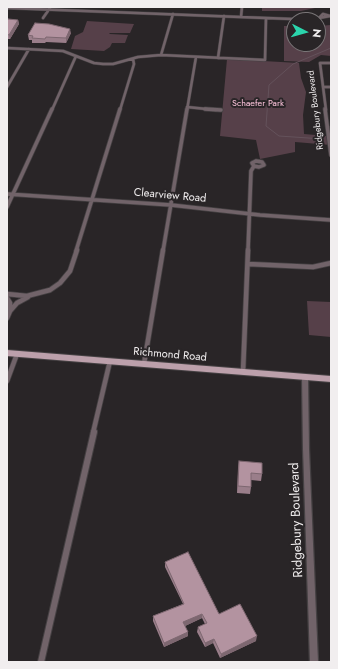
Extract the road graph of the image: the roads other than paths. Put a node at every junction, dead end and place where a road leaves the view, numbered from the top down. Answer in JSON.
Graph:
{"nodes":[{"id":1,"x":242,"y":7,"type":"edge"},
{"id":2,"x":7,"y":8,"type":"edge"},
{"id":3,"x":50,"y":8,"type":"edge"},
{"id":4,"x":173,"y":14,"type":"junction"},
{"id":5,"x":224,"y":16,"type":"junction"},
{"id":6,"x":241,"y":17,"type":"junction"},
{"id":7,"x":43,"y":18,"type":"dead end"},
{"id":8,"x":266,"y":18,"type":"junction"},
{"id":9,"x":286,"y":18,"type":"edge"},
{"id":10,"x":7,"y":48,"type":"edge"},
{"id":11,"x":28,"y":49,"type":"junction"},
{"id":12,"x":161,"y":55,"type":"junction"},
{"id":13,"x":76,"y":56,"type":"junction"},
{"id":14,"x":196,"y":57,"type":"junction"},
{"id":15,"x":218,"y":58,"type":"junction"},
{"id":16,"x":134,"y":59,"type":"junction"},
{"id":17,"x":331,"y":63,"type":"edge"},
{"id":18,"x":7,"y":87,"type":"edge"},
{"id":19,"x":323,"y":87,"type":"junction"},
{"id":20,"x":331,"y":87,"type":"edge"},
{"id":21,"x":187,"y":107,"type":"junction"},
{"id":22,"x":221,"y":110,"type":"dead end"},
{"id":23,"x":325,"y":115,"type":"junction"},
{"id":24,"x":331,"y":116,"type":"edge"},
{"id":25,"x":331,"y":155,"type":"edge"},
{"id":26,"x":254,"y":166,"type":"dead end"},
{"id":27,"x":7,"y":194,"type":"edge"},
{"id":28,"x":12,"y":195,"type":"junction"},
{"id":29,"x":92,"y":200,"type":"junction"},
{"id":30,"x":171,"y":204,"type":"junction"},
{"id":31,"x":7,"y":206,"type":"edge"},
{"id":32,"x":249,"y":214,"type":"junction"},
{"id":33,"x":331,"y":220,"type":"edge"},
{"id":34,"x":331,"y":263,"type":"edge"},
{"id":35,"x":248,"y":264,"type":"junction"},
{"id":36,"x":7,"y":294,"type":"edge"},
{"id":37,"x":33,"y":295,"type":"junction"},
{"id":38,"x":7,"y":298,"type":"edge"},
{"id":39,"x":10,"y":311,"type":"junction"},
{"id":40,"x":7,"y":318,"type":"edge"},
{"id":41,"x":7,"y":353,"type":"edge"},
{"id":42,"x":17,"y":354,"type":"junction"},
{"id":43,"x":110,"y":361,"type":"junction"},
{"id":44,"x":144,"y":364,"type":"junction"},
{"id":45,"x":243,"y":372,"type":"junction"},
{"id":46,"x":305,"y":377,"type":"junction"},
{"id":47,"x":331,"y":379,"type":"edge"},
{"id":48,"x":7,"y":381,"type":"edge"},
{"id":49,"x":41,"y":662,"type":"edge"},
{"id":50,"x":314,"y":662,"type":"edge"}],
"edges":[{"from":1,"to":6,"type":"street"},
{"from":2,"to":3,"type":"street"},
{"from":3,"to":4,"type":"street"},
{"from":3,"to":7,"type":"street"},
{"from":4,"to":5,"type":"street"},
{"from":4,"to":12,"type":"street"},
{"from":5,"to":6,"type":"street"},
{"from":5,"to":15,"type":"street"},
{"from":6,"to":8,"type":"street"},
{"from":8,"to":9,"type":"street"},
{"from":8,"to":15,"type":"street"},
{"from":10,"to":11,"type":"street"},
{"from":11,"to":13,"type":"street"},
{"from":11,"to":18,"type":"street"},
{"from":12,"to":14,"type":"street"},
{"from":12,"to":16,"type":"street"},
{"from":13,"to":16,"type":"street"},
{"from":13,"to":28,"type":"street"},
{"from":14,"to":15,"type":"street"},
{"from":14,"to":21,"type":"street"},
{"from":16,"to":29,"type":"street"},
{"from":17,"to":19,"type":"street","name":"Ridgebury Boulevard"},
{"from":19,"to":20,"type":"street"},
{"from":19,"to":23,"type":"street","name":"Ridgebury Boulevard"},
{"from":21,"to":22,"type":"street"},
{"from":21,"to":30,"type":"street"},
{"from":23,"to":24,"type":"street"},
{"from":23,"to":25,"type":"street","name":"Ridgebury Boulevard"},
{"from":26,"to":32,"type":"street"},
{"from":27,"to":28,"type":"street","name":"Clearview Road"},
{"from":28,"to":29,"type":"street","name":"Clearview Road"},
{"from":28,"to":31,"type":"street"},
{"from":29,"to":30,"type":"street","name":"Clearview Road"},
{"from":29,"to":37,"type":"street"},
{"from":30,"to":32,"type":"street","name":"Clearview Road"},
{"from":30,"to":44,"type":"street"},
{"from":32,"to":33,"type":"street","name":"Clearview Road"},
{"from":32,"to":35,"type":"street"},
{"from":34,"to":35,"type":"street"},
{"from":35,"to":45,"type":"street"},
{"from":36,"to":37,"type":"street"},
{"from":37,"to":39,"type":"street"},
{"from":38,"to":39,"type":"street"},
{"from":39,"to":40,"type":"street"},
{"from":41,"to":42,"type":"main road","name":"Richmond Road"},
{"from":42,"to":43,"type":"main road","name":"Richmond Road"},
{"from":42,"to":48,"type":"street"},
{"from":43,"to":44,"type":"main road","name":"Richmond Road"},
{"from":43,"to":49,"type":"street"},
{"from":44,"to":45,"type":"main road","name":"Richmond Road"},
{"from":45,"to":46,"type":"main road","name":"Richmond Road"},
{"from":46,"to":47,"type":"main road","name":"Richmond Road"},
{"from":46,"to":50,"type":"street","name":"Ridgebury Boulevard"}]}
